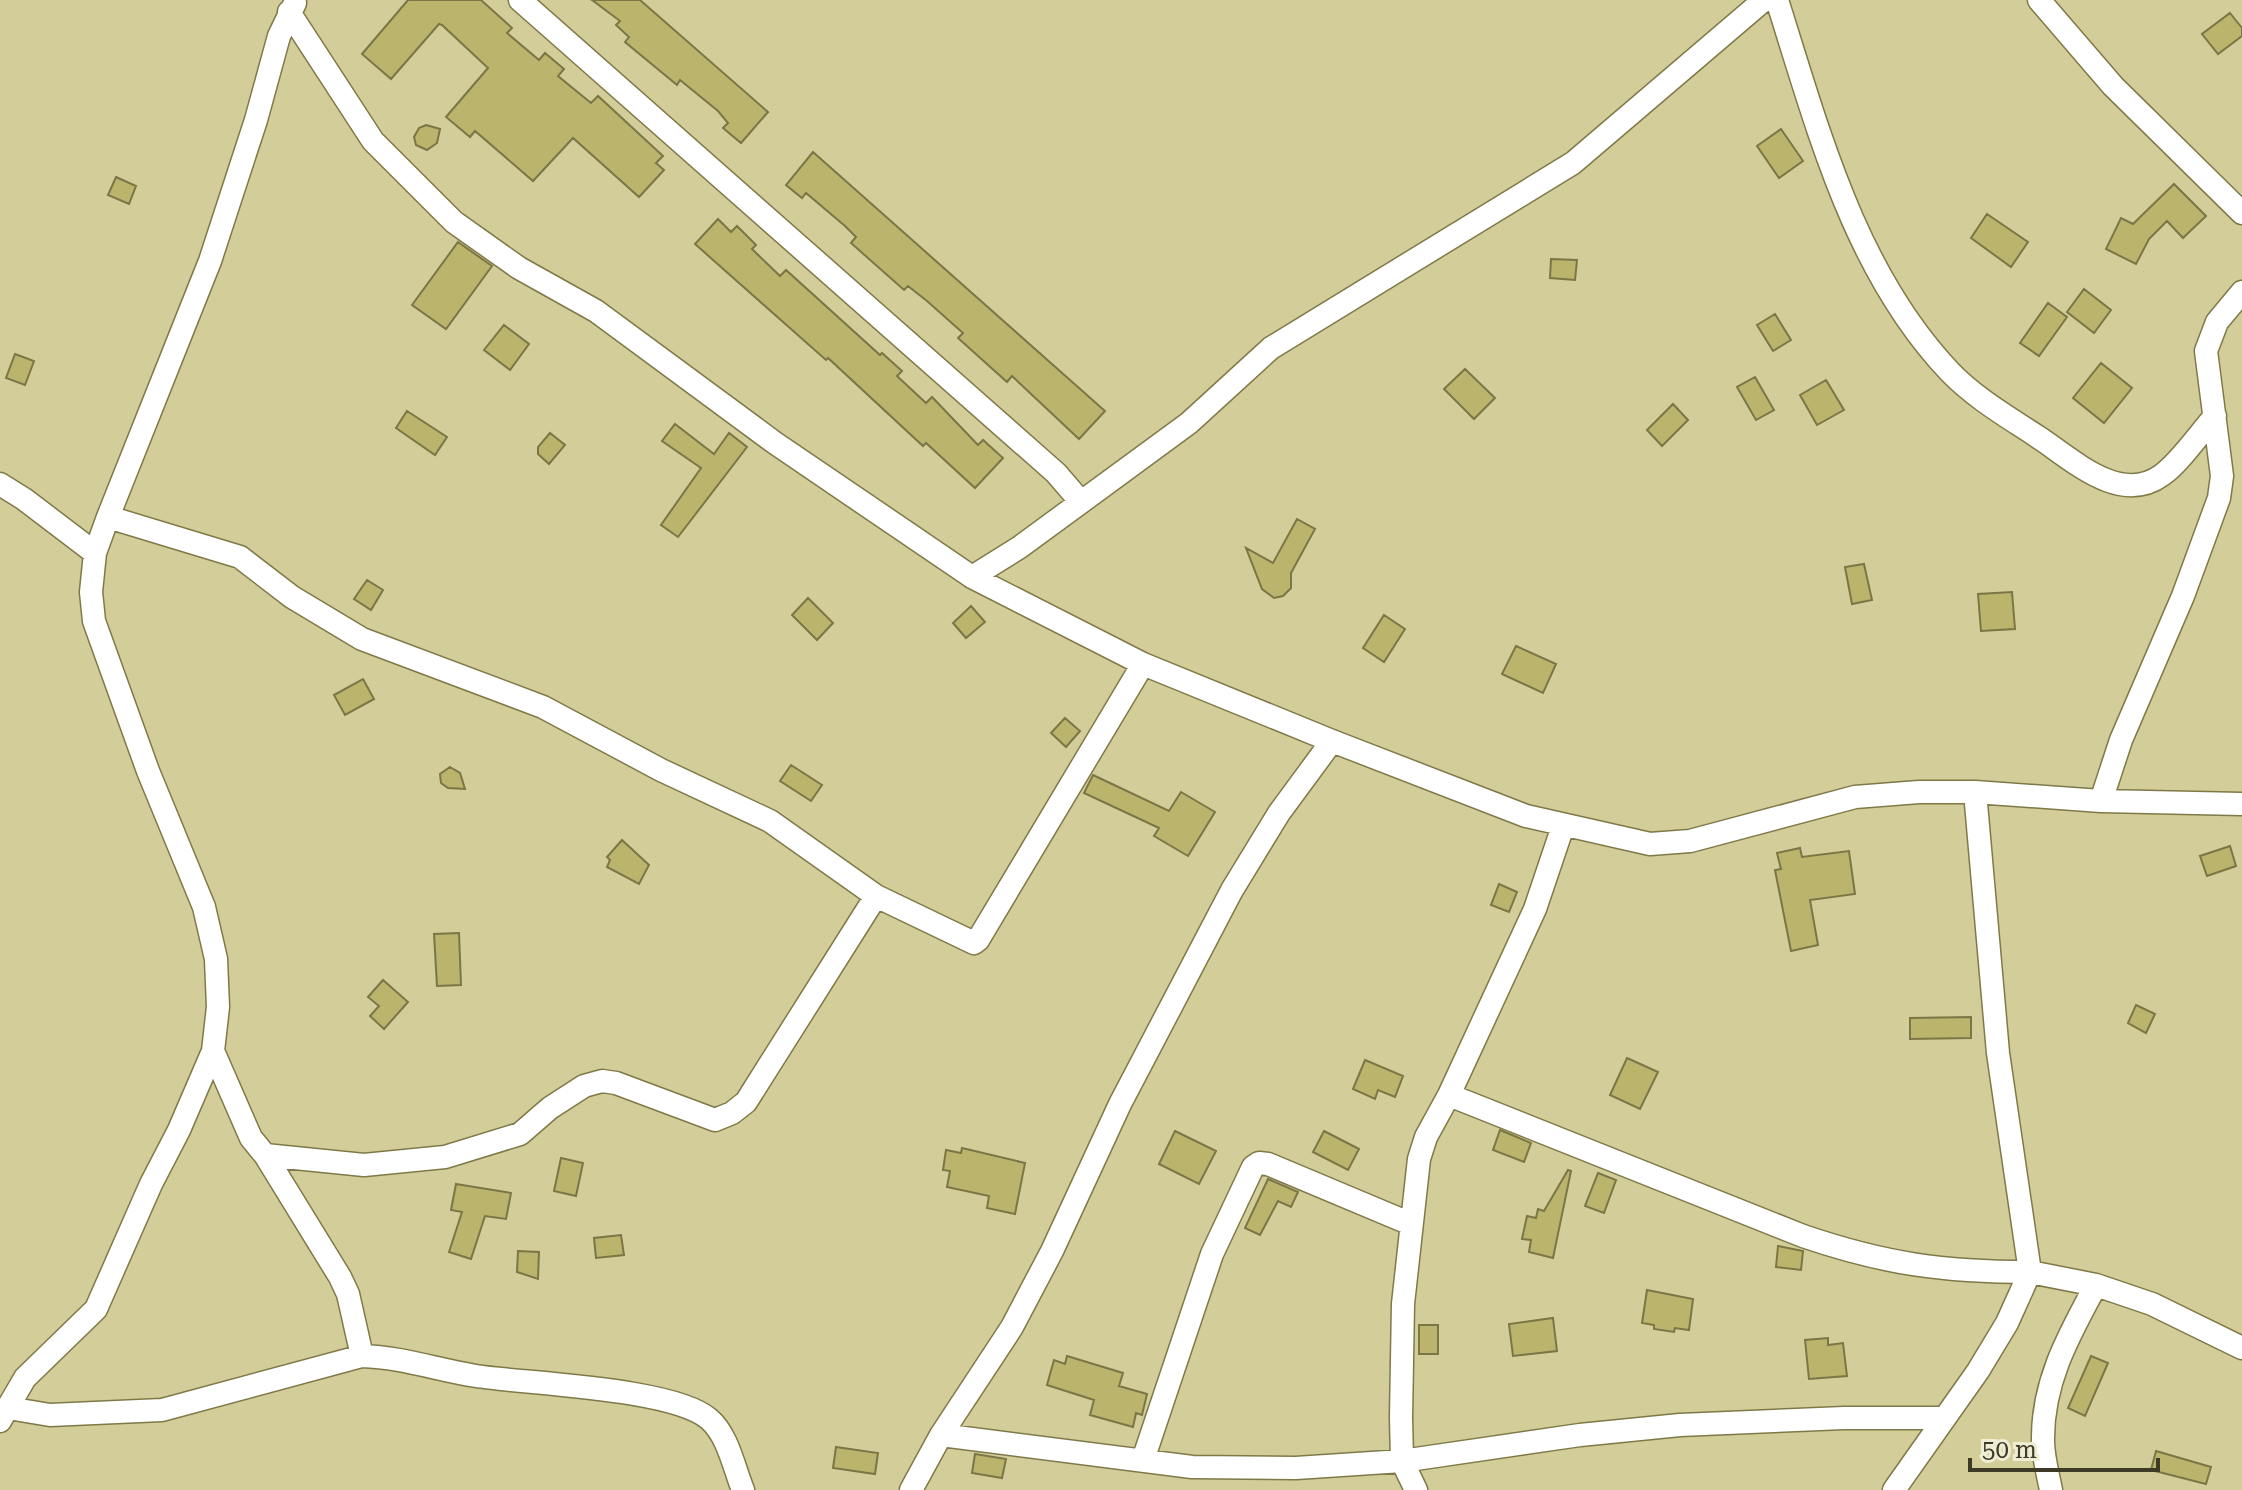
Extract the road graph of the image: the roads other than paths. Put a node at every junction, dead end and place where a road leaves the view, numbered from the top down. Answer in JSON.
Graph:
{"nodes":[{"id":1,"x":520,"y":0,"type":"edge"},
{"id":2,"x":1764,"y":0,"type":"edge"},
{"id":3,"x":1777,"y":0,"type":"edge"},
{"id":4,"x":2039,"y":0,"type":"edge"},
{"id":5,"x":293,"y":6,"type":"edge"},
{"id":6,"x":2242,"y":213,"type":"edge"},
{"id":7,"x":2242,"y":292,"type":"edge"},
{"id":8,"x":2215,"y":416,"type":"junction"},
{"id":9,"x":0,"y":484,"type":"edge"},
{"id":10,"x":1081,"y":502,"type":"junction"},
{"id":11,"x":108,"y":517,"type":"junction"},
{"id":12,"x":95,"y":553,"type":"junction"},
{"id":13,"x":972,"y":577,"type":"junction"},
{"id":14,"x":1143,"y":664,"type":"junction"},
{"id":15,"x":1332,"y":741,"type":"junction"},
{"id":16,"x":1975,"y":792,"type":"junction"},
{"id":17,"x":2101,"y":801,"type":"junction"},
{"id":18,"x":2242,"y":804,"type":"edge"},
{"id":19,"x":1563,"y":826,"type":"junction"},
{"id":20,"x":876,"y":896,"type":"junction"},
{"id":21,"x":213,"y":1051,"type":"junction"},
{"id":22,"x":1449,"y":1095,"type":"junction"},
{"id":23,"x":265,"y":1155,"type":"junction"},
{"id":24,"x":1411,"y":1224,"type":"junction"},
{"id":25,"x":2030,"y":1272,"type":"junction"},
{"id":26,"x":2096,"y":1285,"type":"junction"},
{"id":27,"x":2242,"y":1348,"type":"edge"},
{"id":28,"x":362,"y":1356,"type":"junction"},
{"id":29,"x":4,"y":1415,"type":"edge"},
{"id":30,"x":1944,"y":1418,"type":"junction"},
{"id":31,"x":941,"y":1435,"type":"junction"},
{"id":32,"x":1143,"y":1460,"type":"junction"},
{"id":33,"x":1402,"y":1461,"type":"junction"},
{"id":34,"x":743,"y":1490,"type":"edge"},
{"id":35,"x":911,"y":1490,"type":"edge"},
{"id":36,"x":1416,"y":1490,"type":"edge"},
{"id":37,"x":1894,"y":1490,"type":"edge"},
{"id":38,"x":2051,"y":1490,"type":"edge"}],
"edges":[{"from":1,"to":10,"type":"street"},
{"from":2,"to":10,"type":"street"},
{"from":3,"to":8,"type":"street"},
{"from":4,"to":6,"type":"street"},
{"from":5,"to":11,"type":"street"},
{"from":5,"to":13,"type":"street"},
{"from":7,"to":8,"type":"street"},
{"from":8,"to":17,"type":"street"},
{"from":9,"to":12,"type":"street"},
{"from":10,"to":13,"type":"street"},
{"from":11,"to":12,"type":"street"},
{"from":11,"to":20,"type":"street"},
{"from":12,"to":21,"type":"street"},
{"from":13,"to":14,"type":"street"},
{"from":14,"to":15,"type":"street"},
{"from":14,"to":20,"type":"street"},
{"from":15,"to":19,"type":"street"},
{"from":15,"to":31,"type":"street"},
{"from":16,"to":17,"type":"street"},
{"from":16,"to":19,"type":"street"},
{"from":16,"to":25,"type":"street"},
{"from":17,"to":18,"type":"street"},
{"from":19,"to":22,"type":"street"},
{"from":20,"to":23,"type":"street"},
{"from":21,"to":23,"type":"street"},
{"from":21,"to":29,"type":"street"},
{"from":22,"to":24,"type":"street"},
{"from":22,"to":25,"type":"street"},
{"from":23,"to":28,"type":"street"},
{"from":24,"to":32,"type":"street"},
{"from":24,"to":33,"type":"street"},
{"from":25,"to":26,"type":"street"},
{"from":25,"to":30,"type":"street"},
{"from":26,"to":27,"type":"street"},
{"from":26,"to":38,"type":"street"},
{"from":28,"to":29,"type":"street"},
{"from":28,"to":34,"type":"street"},
{"from":30,"to":33,"type":"street"},
{"from":30,"to":37,"type":"street"},
{"from":31,"to":32,"type":"street"},
{"from":31,"to":35,"type":"street"},
{"from":32,"to":33,"type":"street"},
{"from":33,"to":36,"type":"street"}]}
